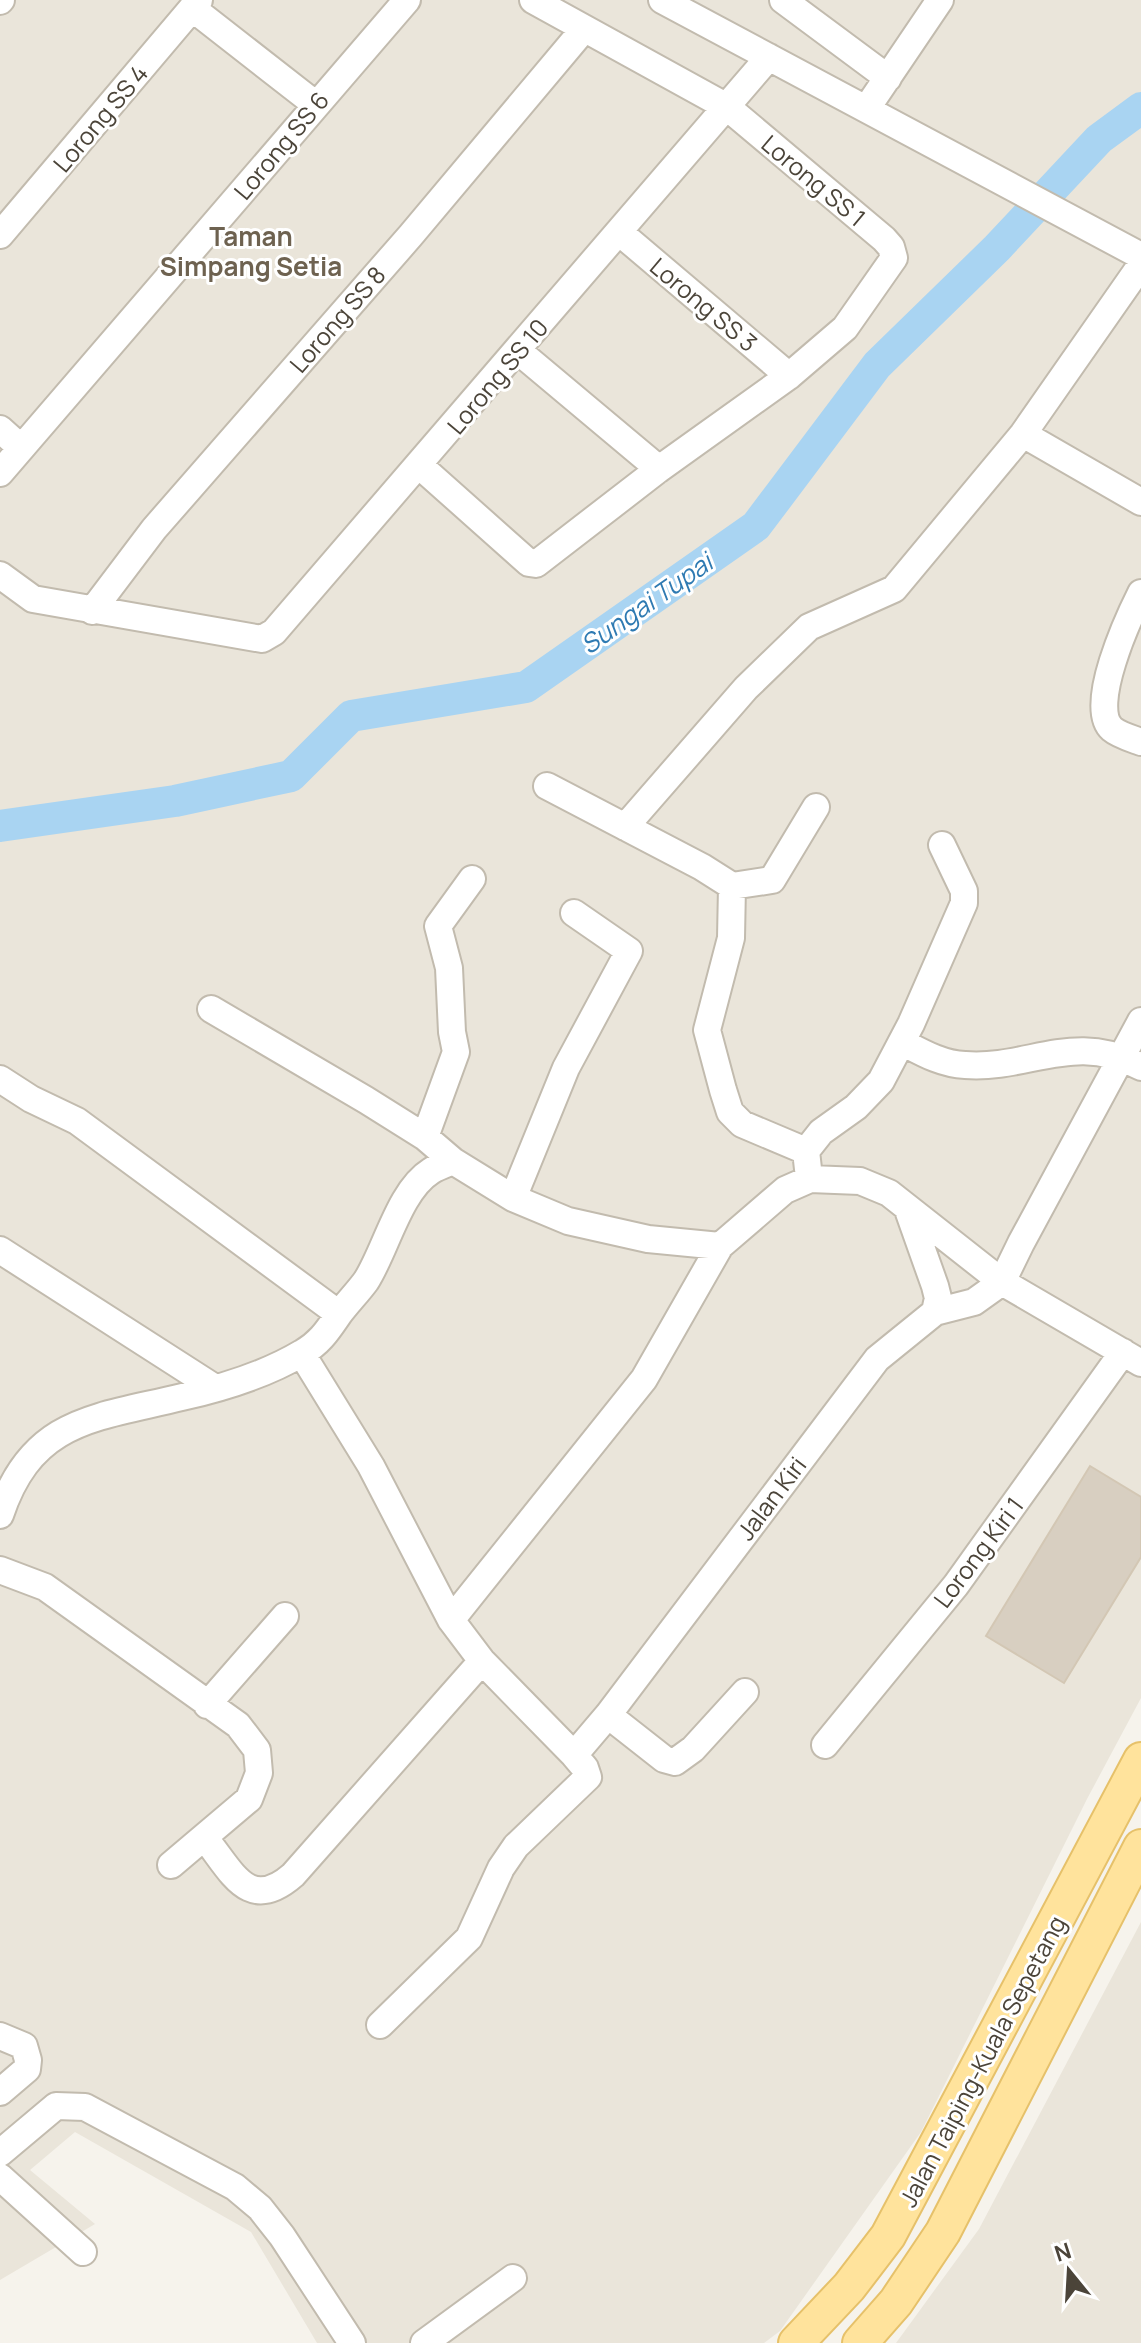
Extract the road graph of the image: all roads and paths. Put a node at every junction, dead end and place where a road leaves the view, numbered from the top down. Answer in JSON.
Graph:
{"nodes":[{"id":1,"x":407,"y":0,"type":"edge"},
{"id":2,"x":533,"y":0,"type":"edge"},
{"id":3,"x":662,"y":0,"type":"edge"},
{"id":4,"x":783,"y":0,"type":"edge"},
{"id":5,"x":940,"y":0,"type":"edge"},
{"id":6,"x":196,"y":4,"type":"edge"},
{"id":7,"x":584,"y":29,"type":"junction"},
{"id":8,"x":769,"y":57,"type":"junction"},
{"id":9,"x":888,"y":78,"type":"junction"},
{"id":10,"x":315,"y":104,"type":"junction"},
{"id":11,"x":727,"y":107,"type":"junction"},
{"id":12,"x":867,"y":108,"type":"junction"},
{"id":13,"x":619,"y":232,"type":"junction"},
{"id":14,"x":0,"y":235,"type":"edge"},
{"id":15,"x":1141,"y":256,"type":"edge"},
{"id":16,"x":1141,"y":265,"type":"edge"},
{"id":17,"x":517,"y":350,"type":"junction"},
{"id":18,"x":789,"y":376,"type":"junction"},
{"id":19,"x":0,"y":429,"type":"edge"},
{"id":20,"x":1023,"y":434,"type":"junction"},
{"id":21,"x":20,"y":447,"type":"junction"},
{"id":22,"x":420,"y":466,"type":"junction"},
{"id":23,"x":659,"y":469,"type":"junction"},
{"id":24,"x":0,"y":473,"type":"edge"},
{"id":25,"x":1141,"y":502,"type":"edge"},
{"id":26,"x":0,"y":575,"type":"edge"},
{"id":27,"x":1141,"y":593,"type":"edge"},
{"id":28,"x":92,"y":611,"type":"junction"},
{"id":29,"x":1141,"y":742,"type":"edge"},
{"id":30,"x":547,"y":786,"type":"dead end"},
{"id":31,"x":816,"y":807,"type":"dead end"},
{"id":32,"x":625,"y":827,"type":"junction"},
{"id":33,"x":942,"y":845,"type":"dead end"},
{"id":34,"x":472,"y":879,"type":"dead end"},
{"id":35,"x":732,"y":886,"type":"junction"},
{"id":36,"x":574,"y":913,"type":"dead end"},
{"id":37,"x":211,"y":1009,"type":"dead end"},
{"id":38,"x":1141,"y":1021,"type":"edge"},
{"id":39,"x":902,"y":1042,"type":"junction"},
{"id":40,"x":1132,"y":1062,"type":"edge"},
{"id":41,"x":0,"y":1079,"type":"edge"},
{"id":42,"x":425,"y":1137,"type":"junction"},
{"id":43,"x":806,"y":1151,"type":"junction"},
{"id":44,"x":453,"y":1161,"type":"junction"},
{"id":45,"x":810,"y":1179,"type":"junction"},
{"id":46,"x":513,"y":1198,"type":"junction"},
{"id":47,"x":908,"y":1210,"type":"junction"},
{"id":48,"x":720,"y":1246,"type":"junction"},
{"id":49,"x":0,"y":1250,"type":"edge"},
{"id":50,"x":1002,"y":1282,"type":"junction"},
{"id":51,"x":935,"y":1312,"type":"junction"},
{"id":52,"x":339,"y":1314,"type":"junction"},
{"id":53,"x":302,"y":1354,"type":"junction"},
{"id":54,"x":1132,"y":1358,"type":"edge"},
{"id":55,"x":215,"y":1388,"type":"junction"},
{"id":56,"x":0,"y":1515,"type":"edge"},
{"id":57,"x":0,"y":1570,"type":"edge"},
{"id":58,"x":285,"y":1616,"type":"dead end"},
{"id":59,"x":451,"y":1620,"type":"junction"},
{"id":60,"x":482,"y":1661,"type":"junction"},
{"id":61,"x":745,"y":1692,"type":"dead end"},
{"id":62,"x":207,"y":1705,"type":"junction"},
{"id":63,"x":608,"y":1715,"type":"junction"},
{"id":64,"x":825,"y":1745,"type":"dead end"},
{"id":65,"x":574,"y":1755,"type":"junction"},
{"id":66,"x":1141,"y":1760,"type":"edge"},
{"id":67,"x":204,"y":1837,"type":"junction"},
{"id":68,"x":1141,"y":1847,"type":"edge"},
{"id":69,"x":171,"y":1865,"type":"dead end"},
{"id":70,"x":380,"y":2025,"type":"dead end"},
{"id":71,"x":0,"y":2036,"type":"edge"},
{"id":72,"x":0,"y":2092,"type":"edge"},
{"id":73,"x":0,"y":2153,"type":"edge"},
{"id":74,"x":0,"y":2177,"type":"edge"},
{"id":75,"x":83,"y":2252,"type":"dead end"},
{"id":76,"x":513,"y":2278,"type":"dead end"},
{"id":77,"x":352,"y":2343,"type":"edge"},
{"id":78,"x":424,"y":2343,"type":"edge"},
{"id":79,"x":796,"y":2343,"type":"edge"},
{"id":80,"x":860,"y":2343,"type":"edge"}],
"edges":[{"from":1,"to":10,"type":"street","name":"Lorong SS 6"},
{"from":2,"to":7,"type":"street","name":"Lorong SS 1"},
{"from":3,"to":8,"type":"street"},
{"from":4,"to":9,"type":"street"},
{"from":5,"to":9,"type":"street"},
{"from":6,"to":10,"type":"street"},
{"from":6,"to":14,"type":"street","name":"Lorong SS 4"},
{"from":7,"to":11,"type":"street","name":"Lorong SS 1"},
{"from":7,"to":28,"type":"street","name":"Lorong SS 8"},
{"from":8,"to":11,"type":"street","name":"Lorong SS 10"},
{"from":8,"to":12,"type":"street"},
{"from":9,"to":12,"type":"street"},
{"from":10,"to":21,"type":"street","name":"Lorong SS 6"},
{"from":11,"to":13,"type":"street","name":"Lorong SS 10"},
{"from":11,"to":18,"type":"street","name":"Lorong SS 1"},
{"from":12,"to":15,"type":"street"},
{"from":13,"to":17,"type":"street","name":"Lorong SS 10"},
{"from":13,"to":18,"type":"street","name":"Lorong SS 3"},
{"from":16,"to":20,"type":"street"},
{"from":17,"to":22,"type":"street","name":"Lorong SS 10"},
{"from":17,"to":23,"type":"street"},
{"from":18,"to":23,"type":"street"},
{"from":19,"to":21,"type":"street"},
{"from":20,"to":25,"type":"street"},
{"from":20,"to":32,"type":"street"},
{"from":21,"to":24,"type":"street","name":"Lorong SS 6"},
{"from":22,"to":23,"type":"street"},
{"from":22,"to":28,"type":"street","name":"Lorong SS 10"},
{"from":26,"to":28,"type":"street"},
{"from":27,"to":29,"type":"street"},
{"from":30,"to":32,"type":"street"},
{"from":31,"to":35,"type":"street"},
{"from":32,"to":35,"type":"street"},
{"from":33,"to":39,"type":"street"},
{"from":34,"to":42,"type":"street"},
{"from":35,"to":43,"type":"street"},
{"from":36,"to":46,"type":"street"},
{"from":37,"to":42,"type":"street"},
{"from":38,"to":40,"type":"street"},
{"from":39,"to":40,"type":"street"},
{"from":39,"to":43,"type":"street"},
{"from":40,"to":50,"type":"street"},
{"from":41,"to":52,"type":"street"},
{"from":42,"to":44,"type":"street"},
{"from":43,"to":45,"type":"street"},
{"from":44,"to":46,"type":"street"},
{"from":44,"to":52,"type":"street"},
{"from":45,"to":47,"type":"street"},
{"from":45,"to":48,"type":"street"},
{"from":46,"to":48,"type":"street"},
{"from":47,"to":50,"type":"street"},
{"from":47,"to":51,"type":"street"},
{"from":48,"to":59,"type":"street"},
{"from":49,"to":55,"type":"street"},
{"from":50,"to":51,"type":"street","name":"Jalan Kiri"},
{"from":50,"to":54,"type":"street"},
{"from":51,"to":63,"type":"street","name":"Jalan Kiri"},
{"from":52,"to":53,"type":"street"},
{"from":53,"to":55,"type":"street"},
{"from":53,"to":59,"type":"street"},
{"from":54,"to":64,"type":"street","name":"Lorong Kiri 1"},
{"from":55,"to":56,"type":"street"},
{"from":57,"to":62,"type":"street"},
{"from":58,"to":62,"type":"street"},
{"from":59,"to":60,"type":"street"},
{"from":60,"to":65,"type":"street"},
{"from":60,"to":67,"type":"street"},
{"from":61,"to":63,"type":"street"},
{"from":62,"to":67,"type":"street"},
{"from":63,"to":65,"type":"street","name":"Jalan Kiri"},
{"from":65,"to":70,"type":"street"},
{"from":66,"to":79,"type":"main road","name":"Jalan Taiping-Kuala Sepetang"},
{"from":67,"to":69,"type":"street"},
{"from":68,"to":80,"type":"main road","name":"Jalan Taiping-Kuala Sepetang"},
{"from":71,"to":72,"type":"street"},
{"from":73,"to":77,"type":"street"},
{"from":74,"to":75,"type":"street"},
{"from":76,"to":78,"type":"street"}]}
